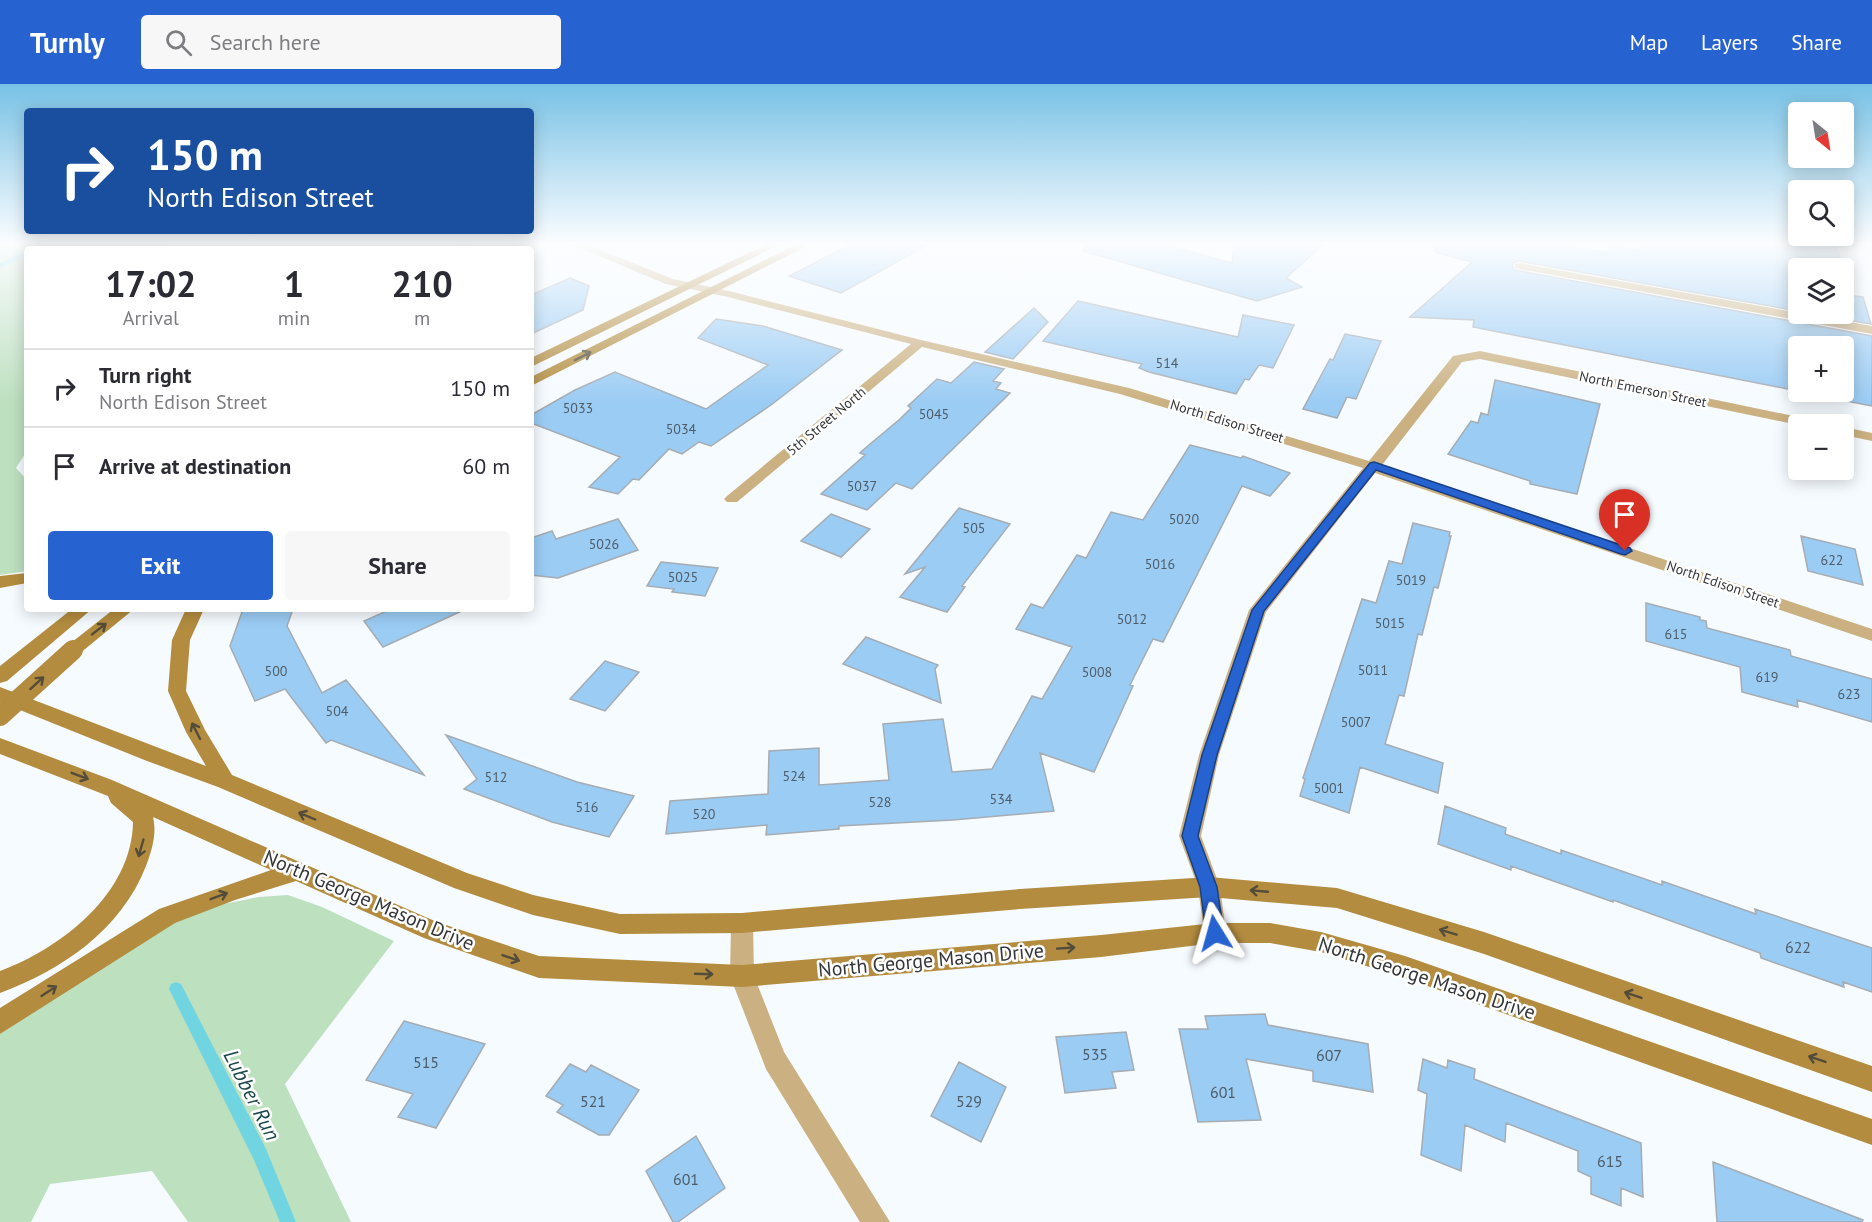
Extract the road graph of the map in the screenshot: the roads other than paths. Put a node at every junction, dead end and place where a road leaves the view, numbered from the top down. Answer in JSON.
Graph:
{"nodes":[{"id":1,"x":670,"y":296,"type":"edge"},
{"id":2,"x":703,"y":296,"type":"edge"},
{"id":3,"x":733,"y":296,"type":"edge"},
{"id":4,"x":1685,"y":296,"type":"edge"},
{"id":5,"x":1872,"y":330,"type":"edge"},
{"id":6,"x":920,"y":343,"type":"junction"},
{"id":7,"x":534,"y":362,"type":"edge"},
{"id":8,"x":534,"y":380,"type":"edge"},
{"id":9,"x":1788,"y":419,"type":"edge"},
{"id":10,"x":1854,"y":433,"type":"edge"},
{"id":11,"x":1872,"y":437,"type":"edge"},
{"id":12,"x":1374,"y":466,"type":"junction"},
{"id":13,"x":732,"y":499,"type":"dead end"},
{"id":14,"x":24,"y":578,"type":"edge"},
{"id":15,"x":0,"y":582,"type":"edge"},
{"id":16,"x":79,"y":612,"type":"edge"},
{"id":17,"x":121,"y":612,"type":"edge"},
{"id":18,"x":194,"y":612,"type":"edge"},
{"id":19,"x":1872,"y":635,"type":"edge"},
{"id":20,"x":0,"y":676,"type":"edge"},
{"id":21,"x":0,"y":694,"type":"edge"},
{"id":22,"x":0,"y":716,"type":"edge"},
{"id":23,"x":0,"y":747,"type":"edge"},
{"id":24,"x":225,"y":782,"type":"junction"},
{"id":25,"x":105,"y":786,"type":"junction"},
{"id":26,"x":297,"y":871,"type":"junction"},
{"id":27,"x":1209,"y":887,"type":"junction"},
{"id":28,"x":742,"y":923,"type":"junction"},
{"id":29,"x":1215,"y":933,"type":"junction"},
{"id":30,"x":742,"y":976,"type":"junction"},
{"id":31,"x":0,"y":982,"type":"edge"},
{"id":32,"x":0,"y":1022,"type":"edge"},
{"id":33,"x":1872,"y":1079,"type":"edge"},
{"id":34,"x":1872,"y":1132,"type":"edge"},
{"id":35,"x":876,"y":1222,"type":"edge"}],
"edges":[{"from":1,"to":7,"type":"main road"},
{"from":8,"to":2,"type":"main road","one_way":true},
{"from":3,"to":6,"type":"street","name":"North Edison Street"},
{"from":4,"to":5,"type":"street"},
{"from":6,"to":12,"type":"street","name":"North Edison Street"},
{"from":6,"to":13,"type":"street","name":"5th Street North"},
{"from":9,"to":12,"type":"street","name":"North Emerson Street"},
{"from":10,"to":11,"type":"street"},
{"from":12,"to":19,"type":"street","name":"North Edison Street"},
{"from":12,"to":27,"type":"street"},
{"from":14,"to":15,"type":"main road"},
{"from":16,"to":20,"type":"main road"},
{"from":22,"to":17,"type":"main road","one_way":true,"bridge":true},
{"from":24,"to":18,"type":"main road","one_way":true},
{"from":21,"to":24,"type":"main road"},
{"from":23,"to":25,"type":"main road","name":"North George Mason Drive","one_way":true},
{"from":28,"to":24,"type":"main road","one_way":true},
{"from":25,"to":26,"type":"main road","name":"North George Mason Drive"},
{"from":25,"to":31,"type":"main road","one_way":true},
{"from":26,"to":30,"type":"main road","name":"North George Mason Drive","one_way":true},
{"from":32,"to":26,"type":"main road","one_way":true},
{"from":27,"to":28,"type":"main road"},
{"from":27,"to":29,"type":"street"},
{"from":33,"to":27,"type":"main road","one_way":true},
{"from":28,"to":30,"type":"street"},
{"from":30,"to":29,"type":"main road","name":"North George Mason Drive","one_way":true},
{"from":29,"to":34,"type":"main road","name":"North George Mason Drive"},
{"from":30,"to":35,"type":"street"}]}
